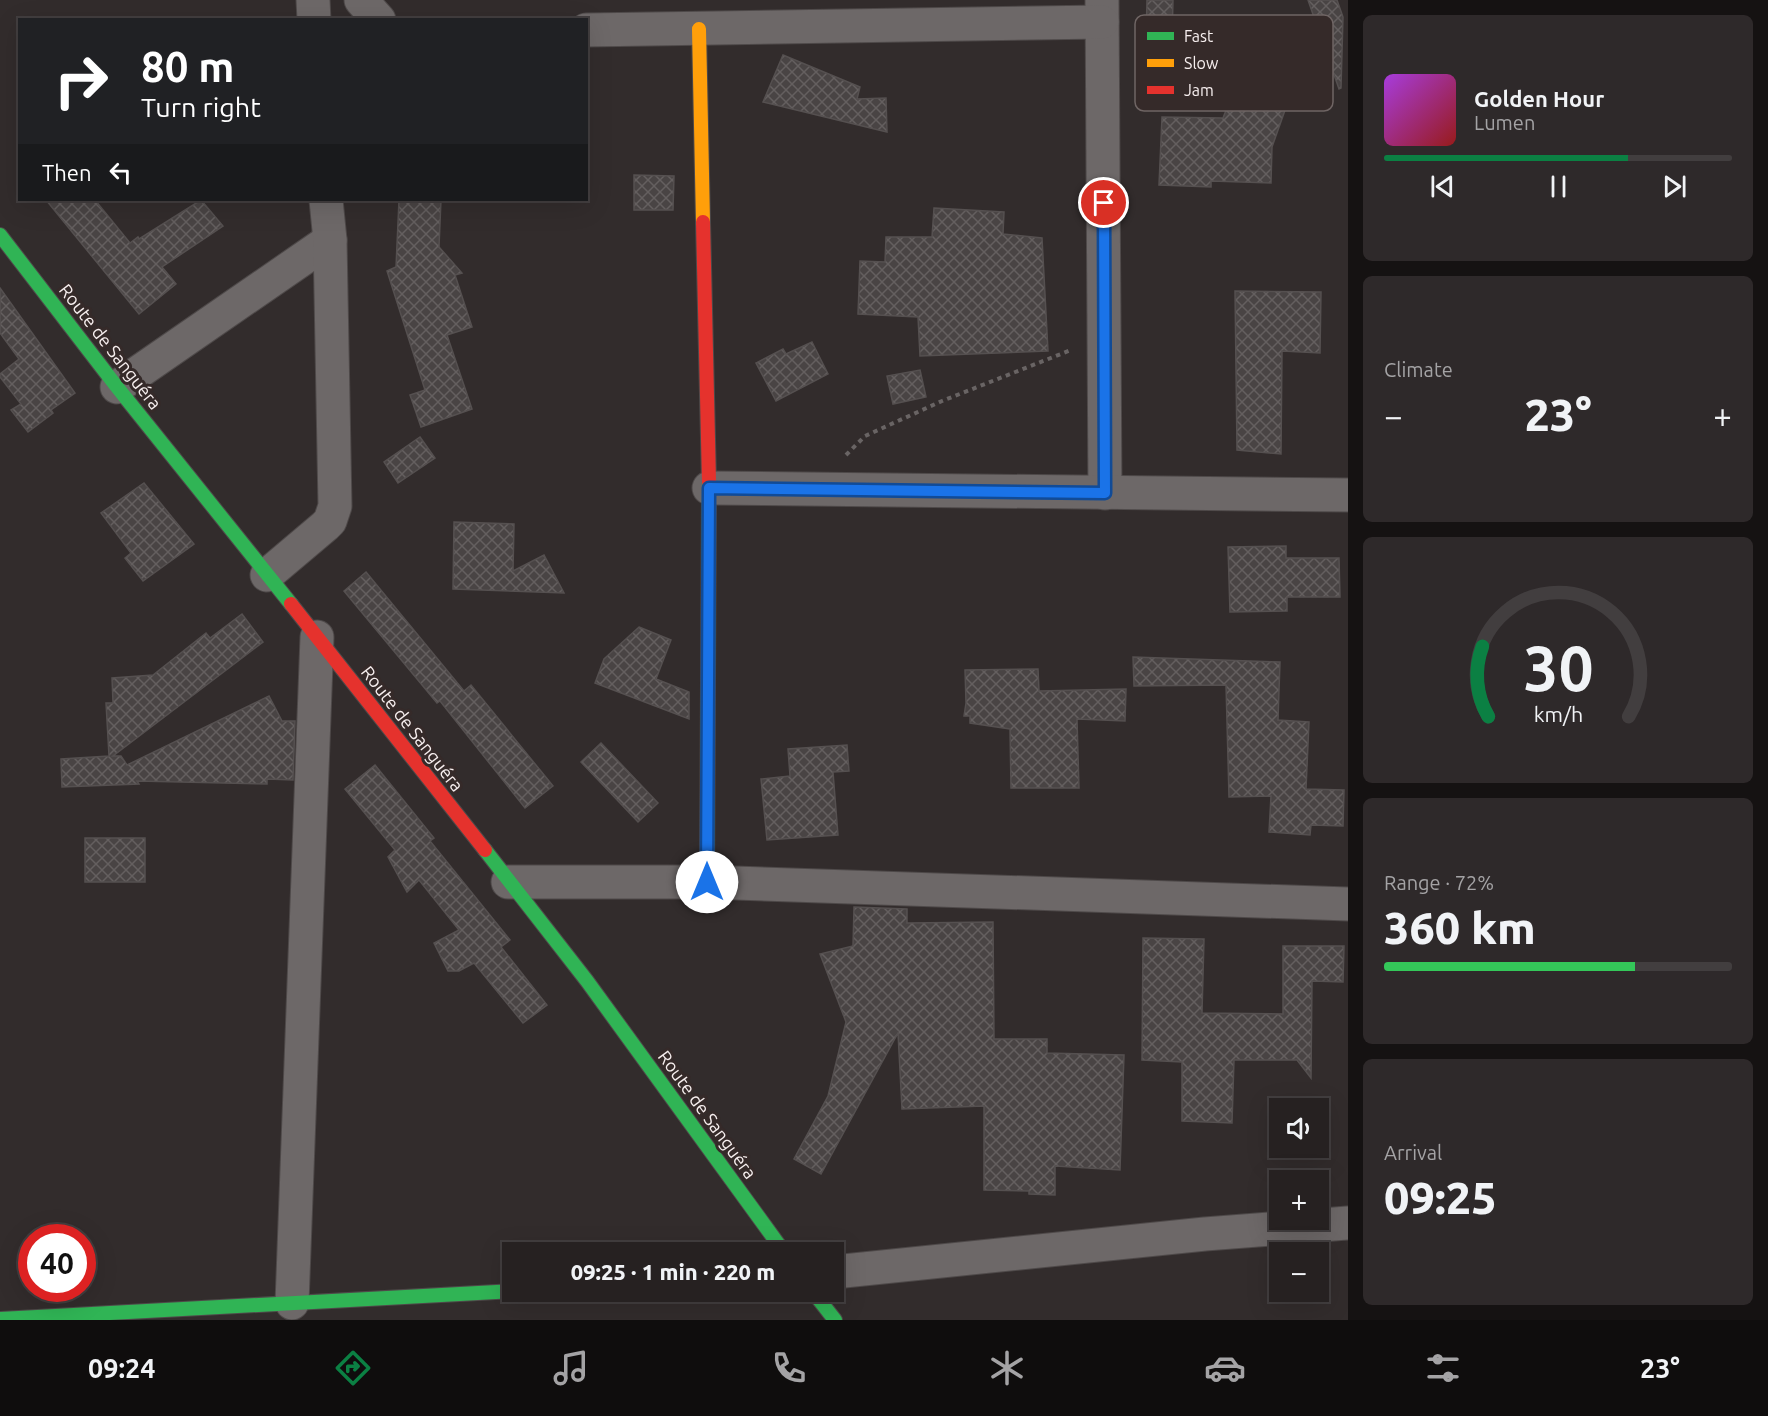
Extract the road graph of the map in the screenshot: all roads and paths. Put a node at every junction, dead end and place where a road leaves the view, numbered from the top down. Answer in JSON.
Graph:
{"nodes":[{"id":1,"x":313,"y":0,"type":"edge"},
{"id":2,"x":361,"y":0,"type":"edge"},
{"id":3,"x":1102,"y":11,"type":"edge"},
{"id":4,"x":314,"y":18,"type":"edge"},
{"id":5,"x":377,"y":18,"type":"edge"},
{"id":6,"x":699,"y":29,"type":"junction"},
{"id":7,"x":588,"y":30,"type":"edge"},
{"id":8,"x":326,"y":201,"type":"edge"},
{"id":9,"x":0,"y":235,"type":"edge"},
{"id":10,"x":330,"y":240,"type":"junction"},
{"id":11,"x":1106,"y":338,"type":"junction"},
{"id":12,"x":117,"y":387,"type":"junction"},
{"id":13,"x":709,"y":488,"type":"junction"},
{"id":14,"x":811,"y":490,"type":"junction"},
{"id":15,"x":1105,"y":493,"type":"junction"},
{"id":16,"x":1348,"y":495,"type":"edge"},
{"id":17,"x":267,"y":575,"type":"junction"},
{"id":18,"x":317,"y":637,"type":"junction"},
{"id":19,"x":508,"y":882,"type":"junction"},
{"id":20,"x":707,"y":882,"type":"junction"},
{"id":21,"x":1348,"y":904,"type":"edge"},
{"id":22,"x":1348,"y":1223,"type":"edge"},
{"id":23,"x":777,"y":1242,"type":"edge"},
{"id":24,"x":844,"y":1271,"type":"edge"},
{"id":25,"x":502,"y":1292,"type":"edge"},
{"id":26,"x":821,"y":1302,"type":"edge"},
{"id":27,"x":292,"y":1303,"type":"junction"},
{"id":28,"x":228,"y":1313,"type":"edge"},
{"id":29,"x":0,"y":1319,"type":"edge"},
{"id":30,"x":836,"y":1320,"type":"edge"}],
"edges":[{"from":1,"to":4,"type":"street"},
{"from":2,"to":5,"type":"street"},
{"from":3,"to":6,"type":"street"},
{"from":3,"to":11,"type":"street"},
{"from":6,"to":7,"type":"street"},
{"from":6,"to":13,"type":"street"},
{"from":8,"to":10,"type":"street"},
{"from":9,"to":12,"type":"street","name":"Route de Sanguéra"},
{"from":10,"to":12,"type":"street"},
{"from":10,"to":17,"type":"street"},
{"from":11,"to":14,"type":"path"},
{"from":11,"to":15,"type":"street"},
{"from":12,"to":17,"type":"street","name":"Route de Sanguéra"},
{"from":13,"to":14,"type":"street"},
{"from":13,"to":20,"type":"street"},
{"from":14,"to":15,"type":"street"},
{"from":15,"to":16,"type":"street"},
{"from":17,"to":18,"type":"street","name":"Route de Sanguéra"},
{"from":18,"to":19,"type":"street","name":"Route de Sanguéra"},
{"from":18,"to":27,"type":"street"},
{"from":19,"to":20,"type":"street"},
{"from":19,"to":23,"type":"street","name":"Route de Sanguéra"},
{"from":20,"to":21,"type":"street"},
{"from":22,"to":24,"type":"street"},
{"from":25,"to":27,"type":"street"},
{"from":26,"to":30,"type":"street"},
{"from":27,"to":28,"type":"street"},
{"from":28,"to":29,"type":"street"}]}
